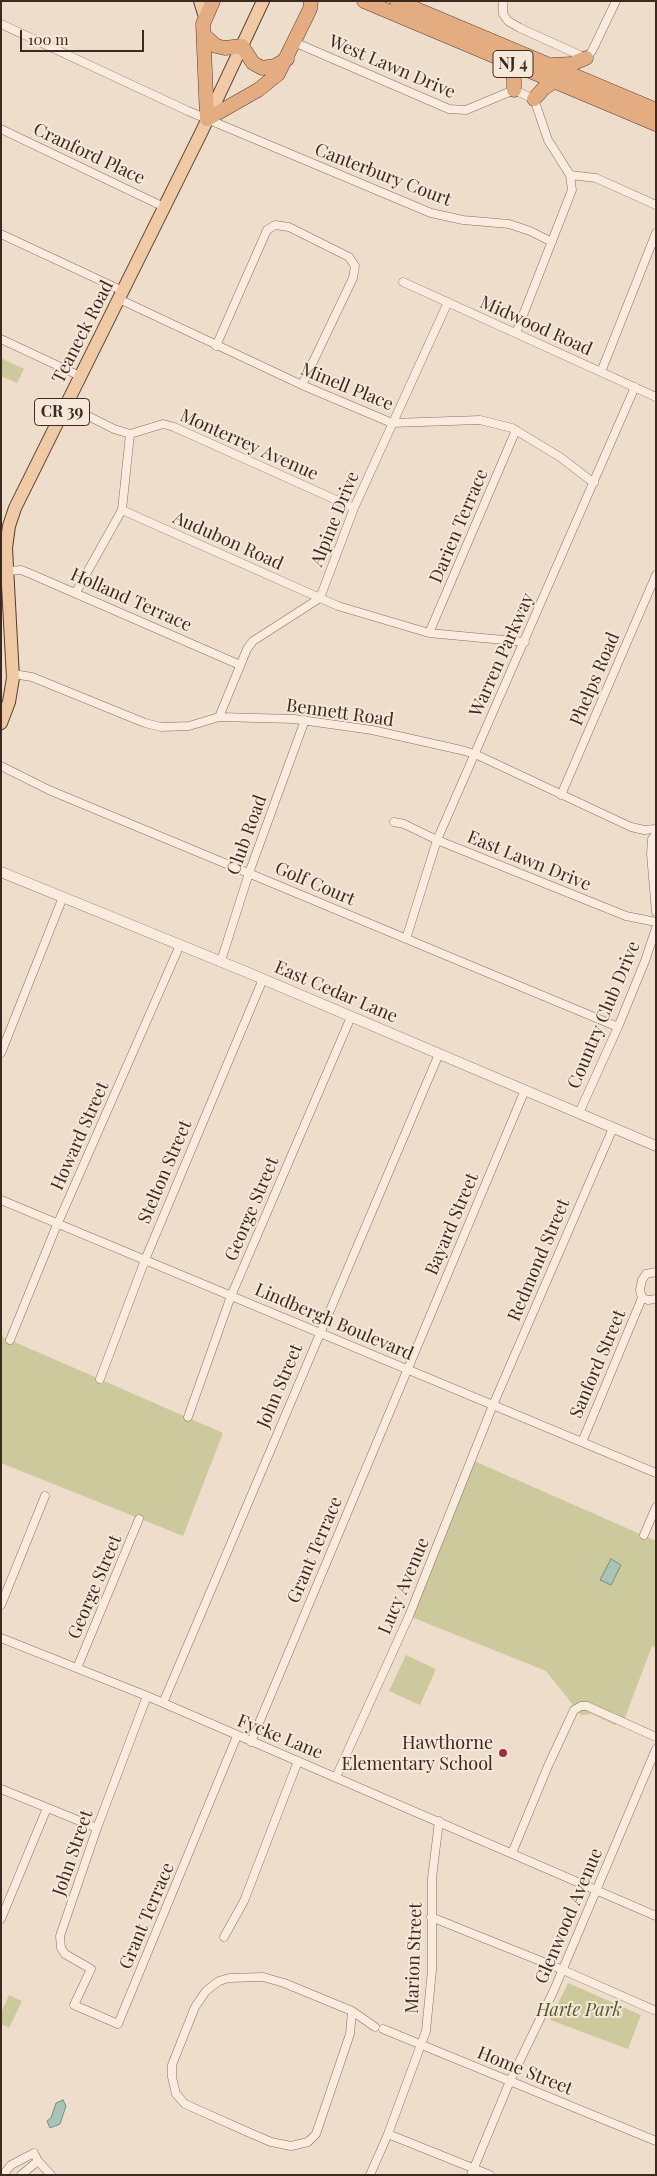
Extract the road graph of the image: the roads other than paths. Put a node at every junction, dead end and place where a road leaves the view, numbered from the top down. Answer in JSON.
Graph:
{"nodes":[{"id":1,"x":200,"y":1,"type":"edge"},
{"id":2,"x":213,"y":1,"type":"edge"},
{"id":3,"x":263,"y":1,"type":"edge"},
{"id":4,"x":355,"y":1,"type":"edge"},
{"id":5,"x":397,"y":1,"type":"edge"},
{"id":6,"x":503,"y":1,"type":"edge"},
{"id":7,"x":616,"y":1,"type":"edge"},
{"id":8,"x":314,"y":2,"type":"edge"},
{"id":9,"x":368,"y":3,"type":"edge"},
{"id":10,"x":205,"y":17,"type":"junction"},
{"id":11,"x":1,"y":24,"type":"edge"},
{"id":12,"x":204,"y":35,"type":"junction"},
{"id":13,"x":294,"y":42,"type":"junction"},
{"id":14,"x":242,"y":46,"type":"junction"},
{"id":15,"x":586,"y":58,"type":"junction"},
{"id":16,"x":287,"y":59,"type":"junction"},
{"id":17,"x":511,"y":63,"type":"junction"},
{"id":18,"x":549,"y":65,"type":"junction"},
{"id":19,"x":555,"y":81,"type":"junction"},
{"id":20,"x":514,"y":90,"type":"junction"},
{"id":21,"x":534,"y":98,"type":"junction"},
{"id":22,"x":629,"y":99,"type":"junction"},
{"id":23,"x":656,"y":101,"type":"edge"},
{"id":24,"x":656,"y":110,"type":"edge"},
{"id":25,"x":207,"y":119,"type":"junction"},
{"id":26,"x":656,"y":124,"type":"edge"},
{"id":27,"x":1,"y":129,"type":"edge"},
{"id":28,"x":570,"y":175,"type":"junction"},
{"id":29,"x":656,"y":205,"type":"edge"},
{"id":30,"x":164,"y":207,"type":"junction"},
{"id":31,"x":656,"y":233,"type":"edge"},
{"id":32,"x":1,"y":234,"type":"edge"},
{"id":33,"x":552,"y":242,"type":"junction"},
{"id":34,"x":403,"y":282,"type":"dead end"},
{"id":35,"x":121,"y":295,"type":"junction"},
{"id":36,"x":448,"y":302,"type":"junction"},
{"id":37,"x":516,"y":333,"type":"junction"},
{"id":38,"x":1,"y":339,"type":"edge"},
{"id":39,"x":216,"y":346,"type":"junction"},
{"id":40,"x":600,"y":372,"type":"junction"},
{"id":41,"x":80,"y":376,"type":"junction"},
{"id":42,"x":302,"y":385,"type":"junction"},
{"id":43,"x":635,"y":388,"type":"junction"},
{"id":44,"x":656,"y":397,"type":"edge"},
{"id":45,"x":66,"y":405,"type":"junction"},
{"id":46,"x":392,"y":423,"type":"junction"},
{"id":47,"x":516,"y":430,"type":"junction"},
{"id":48,"x":130,"y":434,"type":"junction"},
{"id":49,"x":594,"y":482,"type":"junction"},
{"id":50,"x":354,"y":508,"type":"junction"},
{"id":51,"x":122,"y":510,"type":"junction"},
{"id":52,"x":7,"y":571,"type":"junction"},
{"id":53,"x":656,"y":575,"type":"edge"},
{"id":54,"x":76,"y":592,"type":"junction"},
{"id":55,"x":320,"y":598,"type":"junction"},
{"id":56,"x":429,"y":633,"type":"junction"},
{"id":57,"x":525,"y":642,"type":"junction"},
{"id":58,"x":240,"y":665,"type":"junction"},
{"id":59,"x":14,"y":674,"type":"junction"},
{"id":60,"x":219,"y":717,"type":"junction"},
{"id":61,"x":305,"y":720,"type":"junction"},
{"id":62,"x":1,"y":723,"type":"edge"},
{"id":63,"x":475,"y":754,"type":"junction"},
{"id":64,"x":1,"y":766,"type":"edge"},
{"id":65,"x":561,"y":795,"type":"junction"},
{"id":66,"x":394,"y":822,"type":"dead end"},
{"id":67,"x":656,"y":829,"type":"edge"},
{"id":68,"x":656,"y":834,"type":"edge"},
{"id":69,"x":438,"y":840,"type":"junction"},
{"id":70,"x":1,"y":872,"type":"edge"},
{"id":71,"x":249,"y":873,"type":"junction"},
{"id":72,"x":63,"y":897,"type":"junction"},
{"id":73,"x":656,"y":912,"type":"edge"},
{"id":74,"x":656,"y":922,"type":"edge"},
{"id":75,"x":656,"y":928,"type":"edge"},
{"id":76,"x":406,"y":939,"type":"junction"},
{"id":77,"x":180,"y":945,"type":"junction"},
{"id":78,"x":221,"y":962,"type":"junction"},
{"id":79,"x":263,"y":979,"type":"junction"},
{"id":80,"x":351,"y":1016,"type":"junction"},
{"id":81,"x":618,"y":1027,"type":"junction"},
{"id":82,"x":1,"y":1053,"type":"edge"},
{"id":83,"x":439,"y":1054,"type":"junction"},
{"id":84,"x":525,"y":1090,"type":"junction"},
{"id":85,"x":579,"y":1113,"type":"junction"},
{"id":86,"x":613,"y":1128,"type":"junction"},
{"id":87,"x":656,"y":1146,"type":"edge"},
{"id":88,"x":1,"y":1200,"type":"edge"},
{"id":89,"x":58,"y":1223,"type":"junction"},
{"id":90,"x":144,"y":1260,"type":"junction"},
{"id":91,"x":656,"y":1272,"type":"edge"},
{"id":92,"x":231,"y":1296,"type":"junction"},
{"id":93,"x":642,"y":1298,"type":"junction"},
{"id":94,"x":656,"y":1299,"type":"edge"},
{"id":95,"x":319,"y":1332,"type":"junction"},
{"id":96,"x":10,"y":1340,"type":"dead end"},
{"id":97,"x":407,"y":1369,"type":"junction"},
{"id":98,"x":100,"y":1379,"type":"dead end"},
{"id":99,"x":493,"y":1405,"type":"junction"},
{"id":100,"x":188,"y":1417,"type":"dead end"},
{"id":101,"x":582,"y":1442,"type":"junction"},
{"id":102,"x":656,"y":1473,"type":"edge"},
{"id":103,"x":45,"y":1496,"type":"dead end"},
{"id":104,"x":656,"y":1507,"type":"edge"},
{"id":105,"x":139,"y":1519,"type":"dead end"},
{"id":106,"x":644,"y":1535,"type":"dead end"},
{"id":107,"x":1,"y":1605,"type":"edge"},
{"id":108,"x":1,"y":1638,"type":"edge"},
{"id":109,"x":77,"y":1668,"type":"junction"},
{"id":110,"x":147,"y":1696,"type":"junction"},
{"id":111,"x":163,"y":1703,"type":"junction"},
{"id":112,"x":237,"y":1736,"type":"junction"},
{"id":113,"x":656,"y":1737,"type":"edge"},
{"id":114,"x":251,"y":1742,"type":"junction"},
{"id":115,"x":656,"y":1749,"type":"edge"},
{"id":116,"x":298,"y":1761,"type":"junction"},
{"id":117,"x":336,"y":1777,"type":"junction"},
{"id":118,"x":1,"y":1790,"type":"edge"},
{"id":119,"x":47,"y":1808,"type":"junction"},
{"id":120,"x":438,"y":1821,"type":"junction"},
{"id":121,"x":97,"y":1828,"type":"junction"},
{"id":122,"x":512,"y":1853,"type":"junction"},
{"id":123,"x":596,"y":1891,"type":"junction"},
{"id":124,"x":656,"y":1916,"type":"edge"},
{"id":125,"x":431,"y":1917,"type":"junction"},
{"id":126,"x":1,"y":1919,"type":"edge"},
{"id":127,"x":224,"y":1937,"type":"dead end"},
{"id":128,"x":563,"y":1970,"type":"junction"},
{"id":129,"x":74,"y":2005,"type":"joint"},
{"id":130,"x":352,"y":2011,"type":"junction"},
{"id":131,"x":656,"y":2011,"type":"edge"},
{"id":132,"x":421,"y":2045,"type":"junction"},
{"id":133,"x":510,"y":2081,"type":"junction"},
{"id":134,"x":388,"y":2134,"type":"junction"},
{"id":135,"x":656,"y":2140,"type":"edge"},
{"id":136,"x":38,"y":2161,"type":"junction"},
{"id":137,"x":473,"y":2172,"type":"edge"},
{"id":138,"x":3,"y":2175,"type":"edge"},
{"id":139,"x":20,"y":2175,"type":"edge"},
{"id":140,"x":50,"y":2175,"type":"edge"},
{"id":141,"x":370,"y":2175,"type":"edge"},
{"id":142,"x":490,"y":2175,"type":"edge"}],
"edges":[{"from":1,"to":10,"type":"main road"},
{"from":2,"to":10,"type":"highway"},
{"from":3,"to":14,"type":"main road","name":"Teaneck Road","number":"CR 39"},
{"from":4,"to":9,"type":"highway"},
{"from":5,"to":18,"type":"highway","number":"NJ 4"},
{"from":6,"to":15,"type":"street"},
{"from":7,"to":15,"type":"street"},
{"from":8,"to":13,"type":"highway"},
{"from":9,"to":17,"type":"highway","number":"NJ 4"},
{"from":10,"to":12,"type":"highway"},
{"from":11,"to":25,"type":"street","name":"Canterbury Court"},
{"from":12,"to":14,"type":"highway"},
{"from":12,"to":25,"type":"highway"},
{"from":13,"to":16,"type":"highway"},
{"from":13,"to":20,"type":"street","name":"West Lawn Drive"},
{"from":14,"to":16,"type":"highway"},
{"from":14,"to":25,"type":"main road","name":"Teaneck Road","number":"CR 39"},
{"from":15,"to":18,"type":"highway"},
{"from":16,"to":25,"type":"highway"},
{"from":17,"to":19,"type":"highway","number":"NJ 4"},
{"from":17,"to":20,"type":"highway"},
{"from":18,"to":22,"type":"highway","number":"NJ 4"},
{"from":19,"to":21,"type":"highway"},
{"from":19,"to":26,"type":"highway","number":"NJ 4"},
{"from":20,"to":21,"type":"street"},
{"from":21,"to":28,"type":"street"},
{"from":22,"to":23,"type":"highway"},
{"from":22,"to":24,"type":"highway","number":"NJ 4"},
{"from":25,"to":30,"type":"main road","name":"Teaneck Road","number":"CR 39"},
{"from":25,"to":33,"type":"street","name":"Canterbury Court"},
{"from":27,"to":30,"type":"street","name":"Cranford Place"},
{"from":28,"to":29,"type":"street"},
{"from":28,"to":33,"type":"street"},
{"from":30,"to":35,"type":"main road","name":"Teaneck Road","number":"CR 39"},
{"from":31,"to":40,"type":"street"},
{"from":32,"to":35,"type":"street","name":"Minell Place"},
{"from":33,"to":37,"type":"street"},
{"from":34,"to":36,"type":"street","name":"Midwood Road"},
{"from":35,"to":39,"type":"street","name":"Minell Place"},
{"from":35,"to":41,"type":"main road","name":"Teaneck Road","number":"CR 39"},
{"from":36,"to":37,"type":"street","name":"Midwood Road"},
{"from":36,"to":46,"type":"street","name":"Alpine Drive"},
{"from":37,"to":40,"type":"street","name":"Midwood Road"},
{"from":38,"to":41,"type":"street"},
{"from":39,"to":42,"type":"street","name":"Minell Place"},
{"from":39,"to":42,"type":"street"},
{"from":40,"to":43,"type":"street","name":"Midwood Road"},
{"from":41,"to":45,"type":"main road","name":"Teaneck Road","number":"CR 39"},
{"from":42,"to":46,"type":"street","name":"Minell Place"},
{"from":43,"to":44,"type":"street","name":"Midwood Road"},
{"from":43,"to":49,"type":"street","name":"Warren Parkway"},
{"from":45,"to":48,"type":"street"},
{"from":45,"to":52,"type":"main road","name":"Teaneck Road","number":"CR 39"},
{"from":46,"to":47,"type":"street","name":"Minell Place"},
{"from":46,"to":50,"type":"street","name":"Alpine Drive"},
{"from":47,"to":49,"type":"street","name":"Minell Place"},
{"from":47,"to":56,"type":"street","name":"Darien Terrace"},
{"from":48,"to":50,"type":"street","name":"Monterrey Avenue"},
{"from":48,"to":51,"type":"street"},
{"from":49,"to":57,"type":"street","name":"Warren Parkway"},
{"from":50,"to":55,"type":"street","name":"Alpine Drive"},
{"from":51,"to":54,"type":"street"},
{"from":51,"to":55,"type":"street","name":"Audubon Road"},
{"from":52,"to":54,"type":"street","name":"Holland Terrace"},
{"from":52,"to":59,"type":"main road","name":"Teaneck Road","number":"CR 39"},
{"from":53,"to":65,"type":"street","name":"Phelps Road"},
{"from":54,"to":58,"type":"street","name":"Holland Terrace"},
{"from":55,"to":56,"type":"street","name":"Audubon Road"},
{"from":55,"to":58,"type":"street"},
{"from":56,"to":57,"type":"street","name":"Audubon Road"},
{"from":57,"to":63,"type":"street","name":"Warren Parkway"},
{"from":58,"to":60,"type":"street"},
{"from":59,"to":60,"type":"street","name":"Bennett Road"},
{"from":59,"to":62,"type":"main road","name":"Teaneck Road","number":"CR 39"},
{"from":60,"to":61,"type":"street","name":"Bennett Road"},
{"from":61,"to":63,"type":"street","name":"Bennett Road"},
{"from":61,"to":71,"type":"street","name":"Club Road"},
{"from":63,"to":65,"type":"street","name":"Bennett Road"},
{"from":63,"to":69,"type":"street","name":"Warren Parkway"},
{"from":64,"to":71,"type":"street","name":"Golf Court"},
{"from":65,"to":67,"type":"street","name":"Bennett Road"},
{"from":66,"to":69,"type":"street","name":"East Lawn Drive"},
{"from":68,"to":73,"type":"street"},
{"from":69,"to":74,"type":"street","name":"East Lawn Drive"},
{"from":69,"to":76,"type":"street","name":"Warren Parkway"},
{"from":70,"to":72,"type":"street","name":"East Cedar Lane"},
{"from":71,"to":76,"type":"street","name":"Golf Court"},
{"from":71,"to":78,"type":"street","name":"Club Road"},
{"from":72,"to":77,"type":"street","name":"East Cedar Lane"},
{"from":72,"to":82,"type":"street"},
{"from":75,"to":81,"type":"street","name":"Country Club Drive"},
{"from":76,"to":81,"type":"street","name":"Golf Court"},
{"from":77,"to":78,"type":"street","name":"East Cedar Lane"},
{"from":77,"to":89,"type":"street","name":"Howard Street"},
{"from":78,"to":79,"type":"street","name":"East Cedar Lane"},
{"from":79,"to":80,"type":"street","name":"East Cedar Lane"},
{"from":79,"to":90,"type":"street","name":"Stelton Street"},
{"from":80,"to":83,"type":"street","name":"East Cedar Lane"},
{"from":80,"to":92,"type":"street","name":"George Street"},
{"from":81,"to":85,"type":"street","name":"Country Club Drive"},
{"from":83,"to":84,"type":"street","name":"East Cedar Lane"},
{"from":83,"to":95,"type":"street","name":"John Street"},
{"from":84,"to":85,"type":"street","name":"East Cedar Lane"},
{"from":84,"to":97,"type":"street","name":"Bayard Street"},
{"from":85,"to":86,"type":"street","name":"East Cedar Lane"},
{"from":86,"to":87,"type":"street","name":"East Cedar Lane"},
{"from":86,"to":99,"type":"street","name":"Redmond Street"},
{"from":88,"to":89,"type":"street","name":"Lindbergh Boulevard"},
{"from":89,"to":90,"type":"street","name":"Lindbergh Boulevard"},
{"from":89,"to":96,"type":"street","name":"Howard Street"},
{"from":90,"to":92,"type":"street","name":"Lindbergh Boulevard"},
{"from":90,"to":98,"type":"street","name":"Stelton Street"},
{"from":91,"to":93,"type":"street","name":"Sanford Street"},
{"from":92,"to":95,"type":"street","name":"Lindbergh Boulevard"},
{"from":92,"to":100,"type":"street","name":"George Street"},
{"from":93,"to":94,"type":"street","name":"Sanford Street"},
{"from":93,"to":101,"type":"street","name":"Sanford Street"},
{"from":95,"to":97,"type":"street","name":"Lindbergh Boulevard"},
{"from":95,"to":111,"type":"street","name":"John Street"},
{"from":97,"to":99,"type":"street","name":"Lindbergh Boulevard"},
{"from":97,"to":114,"type":"street","name":"Grant Terrace"},
{"from":99,"to":101,"type":"street","name":"Lindbergh Boulevard"},
{"from":99,"to":117,"type":"street","name":"Lucy Avenue"},
{"from":101,"to":102,"type":"street","name":"Lindbergh Boulevard"},
{"from":103,"to":107,"type":"street"},
{"from":104,"to":106,"type":"street"},
{"from":105,"to":109,"type":"street","name":"George Street"},
{"from":108,"to":109,"type":"street","name":"Fycke Lane"},
{"from":109,"to":110,"type":"street","name":"Fycke Lane"},
{"from":110,"to":111,"type":"street","name":"Fycke Lane"},
{"from":110,"to":121,"type":"street","name":"John Street"},
{"from":111,"to":112,"type":"street","name":"Fycke Lane"},
{"from":112,"to":114,"type":"street","name":"Fycke Lane"},
{"from":112,"to":129,"type":"street","name":"Grant Terrace"},
{"from":113,"to":122,"type":"street"},
{"from":114,"to":116,"type":"street","name":"Fycke Lane"},
{"from":115,"to":123,"type":"street","name":"Glenwood Avenue"},
{"from":116,"to":117,"type":"street","name":"Fycke Lane"},
{"from":116,"to":127,"type":"street"},
{"from":117,"to":120,"type":"street","name":"Fycke Lane"},
{"from":118,"to":119,"type":"street"},
{"from":119,"to":121,"type":"street"},
{"from":119,"to":126,"type":"street"},
{"from":120,"to":122,"type":"street","name":"Fycke Lane"},
{"from":120,"to":125,"type":"street","name":"Marion Street"},
{"from":121,"to":129,"type":"street","name":"John Street"},
{"from":122,"to":123,"type":"street","name":"Fycke Lane"},
{"from":123,"to":124,"type":"street","name":"Fycke Lane"},
{"from":123,"to":128,"type":"street","name":"Glenwood Avenue"},
{"from":125,"to":128,"type":"street"},
{"from":125,"to":132,"type":"street","name":"Marion Street"},
{"from":128,"to":131,"type":"street"},
{"from":128,"to":133,"type":"street","name":"Glenwood Avenue"},
{"from":130,"to":130,"type":"street"},
{"from":130,"to":132,"type":"street","name":"Home Street"},
{"from":132,"to":133,"type":"street","name":"Home Street"},
{"from":132,"to":134,"type":"street","name":"Marion Street"},
{"from":133,"to":135,"type":"street","name":"Home Street"},
{"from":133,"to":137,"type":"street","name":"Glenwood Avenue"},
{"from":134,"to":137,"type":"street"},
{"from":134,"to":141,"type":"street","name":"Marion Street"},
{"from":136,"to":138,"type":"street"},
{"from":136,"to":139,"type":"street"},
{"from":136,"to":140,"type":"street"},
{"from":137,"to":142,"type":"street"}]}
